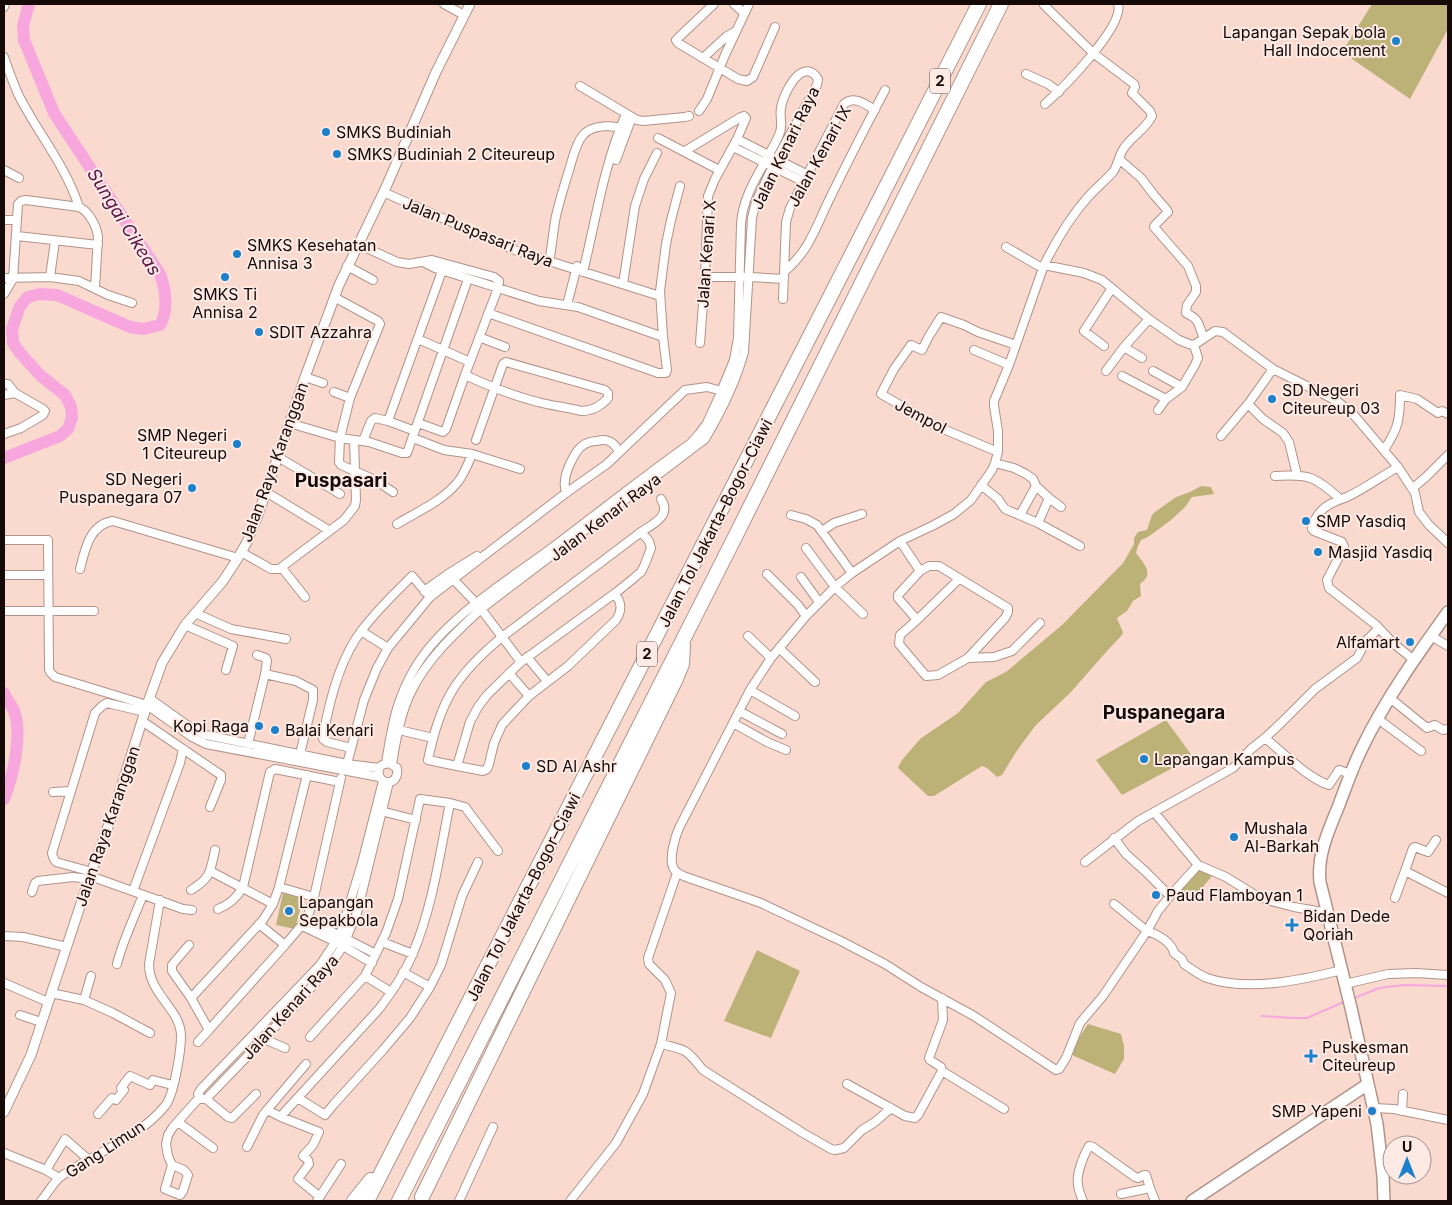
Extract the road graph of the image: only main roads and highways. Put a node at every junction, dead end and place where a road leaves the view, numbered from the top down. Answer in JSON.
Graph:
{"nodes":[{"id":1,"x":979,"y":4,"type":"edge"},
{"id":2,"x":1001,"y":4,"type":"edge"},
{"id":3,"x":1448,"y":612,"type":"edge"},
{"id":4,"x":683,"y":639,"type":"junction"},
{"id":5,"x":1368,"y":1084,"type":"junction"},
{"id":6,"x":394,"y":1149,"type":"junction"},
{"id":7,"x":422,"y":1197,"type":"dead end"},
{"id":8,"x":354,"y":1201,"type":"edge"},
{"id":9,"x":367,"y":1201,"type":"edge"},
{"id":10,"x":399,"y":1201,"type":"edge"},
{"id":11,"x":1192,"y":1201,"type":"edge"},
{"id":12,"x":1384,"y":1201,"type":"edge"}],
"edges":[{"from":1,"to":6,"type":"highway","name":"Jalan Tol Jakarta–Bogor–Ciawi","number":"2"},
{"from":2,"to":4,"type":"highway","name":"Jalan Tol Jakarta–Bogor–Ciawi","number":"2"},
{"from":3,"to":5,"type":"main road"},
{"from":4,"to":7,"type":"highway"},
{"from":4,"to":10,"type":"highway","name":"Jalan Tol Jakarta–Bogor–Ciawi","number":"2"},
{"from":5,"to":11,"type":"main road"},
{"from":5,"to":12,"type":"main road"},
{"from":6,"to":8,"type":"highway"},
{"from":6,"to":9,"type":"highway","name":"Jalan Tol Jakarta–Bogor–Ciawi","number":"2"}]}
